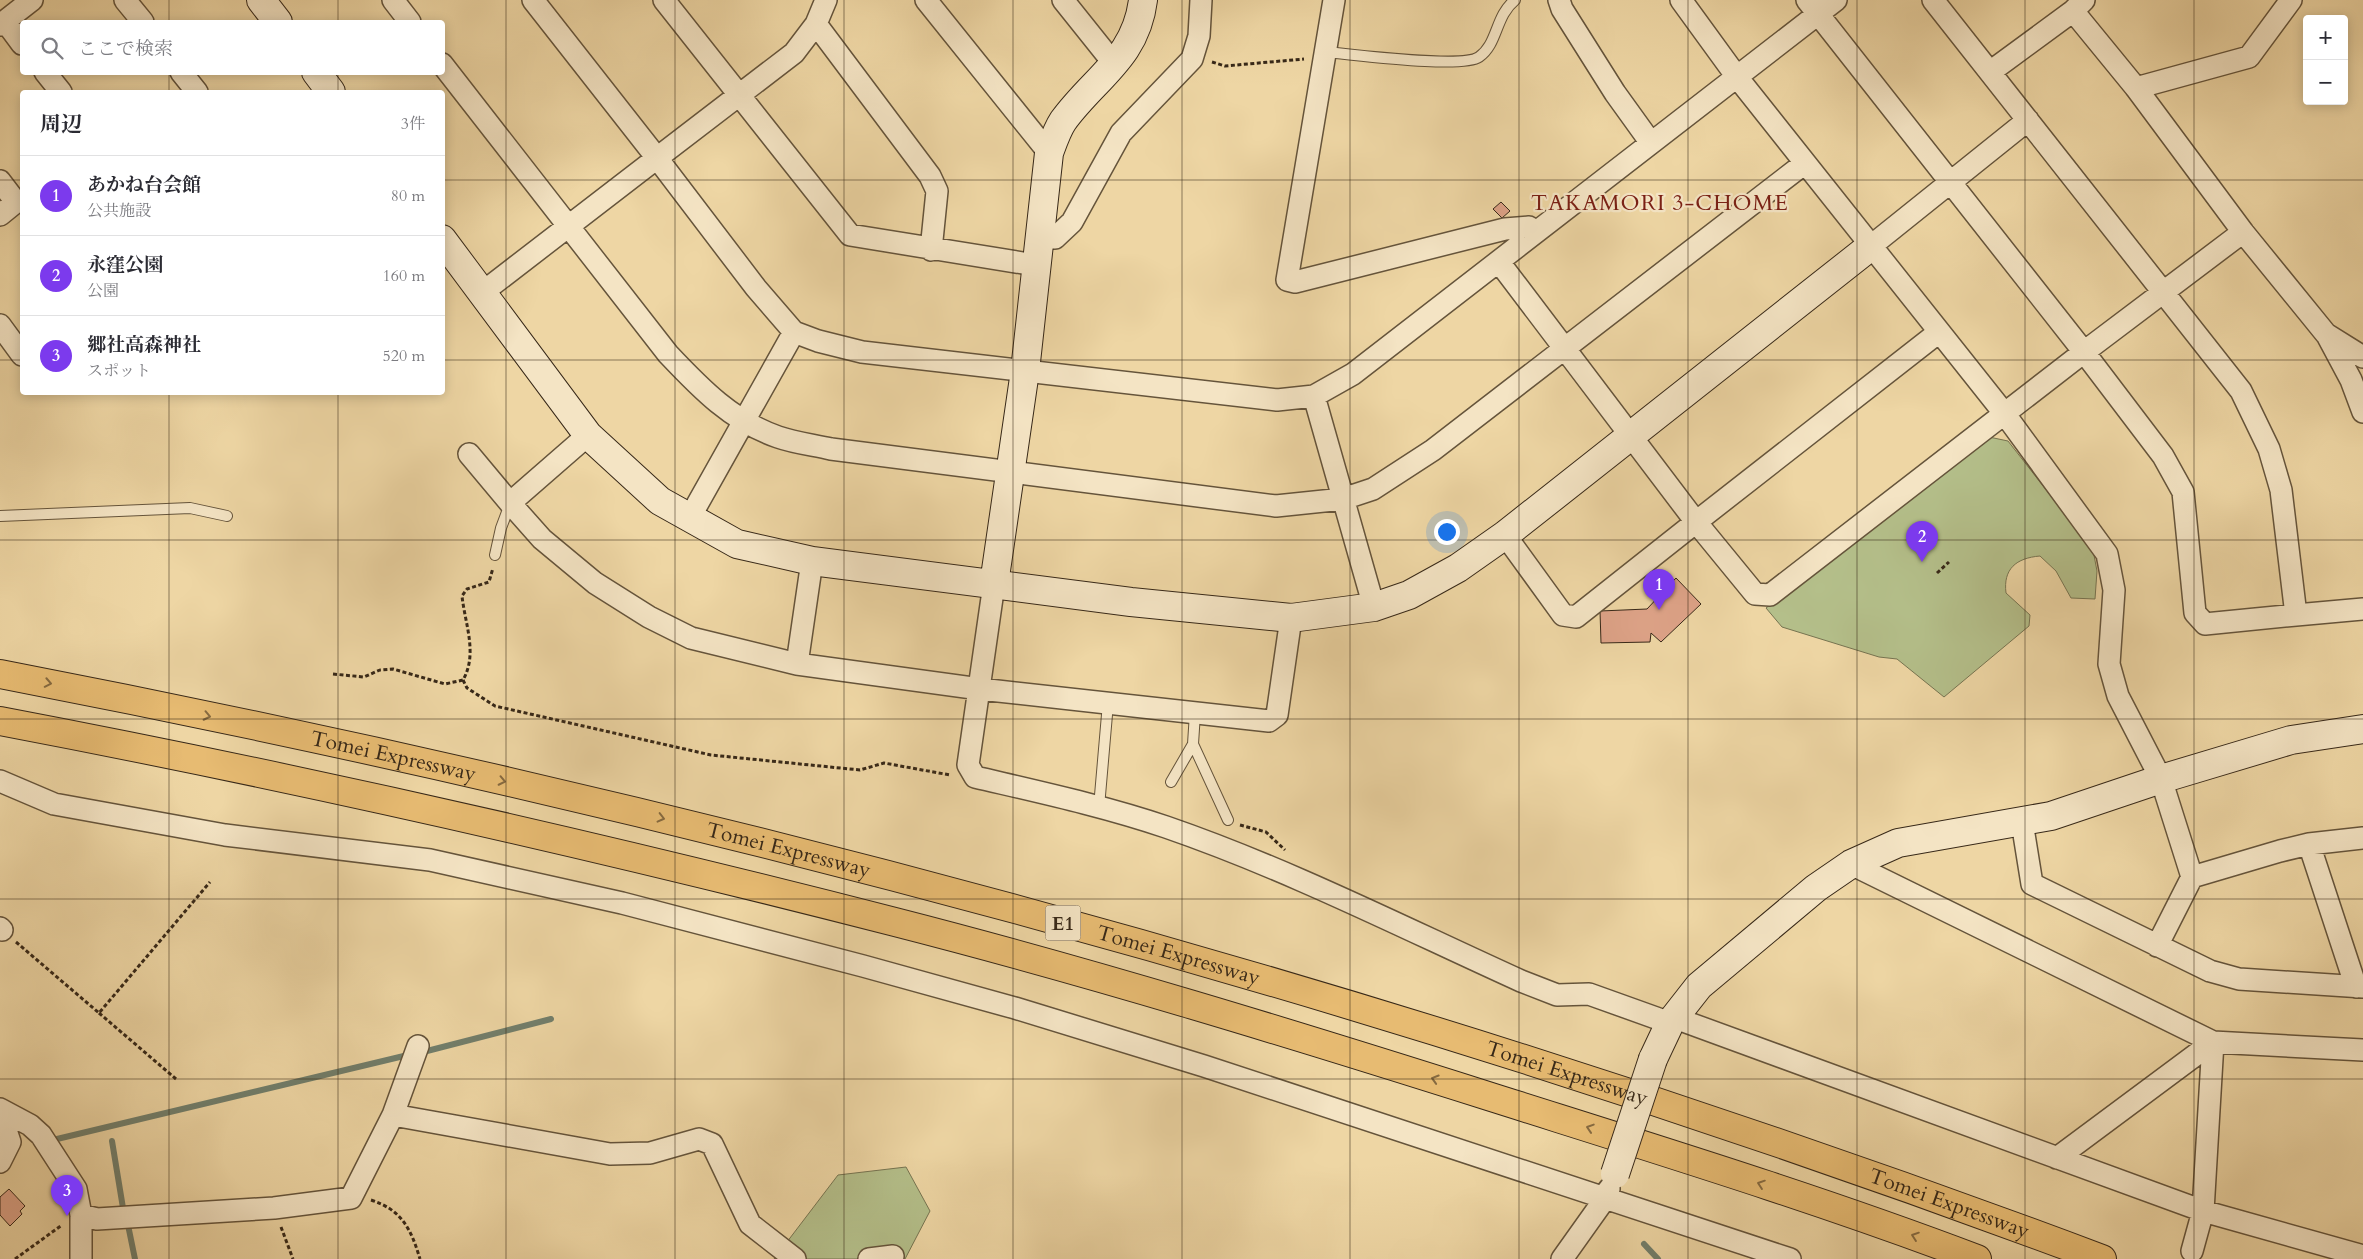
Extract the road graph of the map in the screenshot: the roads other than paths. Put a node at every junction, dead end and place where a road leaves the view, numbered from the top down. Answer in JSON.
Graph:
{"nodes":[{"id":1,"x":32,"y":0,"type":"edge"},
{"id":2,"x":125,"y":0,"type":"edge"},
{"id":3,"x":260,"y":0,"type":"edge"},
{"id":4,"x":393,"y":0,"type":"edge"},
{"id":5,"x":533,"y":0,"type":"edge"},
{"id":6,"x":664,"y":0,"type":"edge"},
{"id":7,"x":826,"y":0,"type":"edge"},
{"id":8,"x":926,"y":0,"type":"edge"},
{"id":9,"x":1064,"y":0,"type":"edge"},
{"id":10,"x":1143,"y":0,"type":"edge"},
{"id":11,"x":1201,"y":0,"type":"edge"},
{"id":12,"x":1334,"y":0,"type":"edge"},
{"id":13,"x":1515,"y":0,"type":"edge"},
{"id":14,"x":1559,"y":0,"type":"edge"},
{"id":15,"x":1681,"y":0,"type":"edge"},
{"id":16,"x":1836,"y":0,"type":"edge"},
{"id":17,"x":1933,"y":0,"type":"edge"},
{"id":18,"x":2291,"y":0,"type":"edge"},
{"id":19,"x":2079,"y":5,"type":"edge"},
{"id":20,"x":1813,"y":8,"type":"edge"},
{"id":21,"x":141,"y":20,"type":"edge"},
{"id":22,"x":276,"y":20,"type":"edge"},
{"id":23,"x":408,"y":20,"type":"edge"},
{"id":24,"x":2,"y":23,"type":"edge"},
{"id":25,"x":816,"y":24,"type":"junction"},
{"id":26,"x":20,"y":42,"type":"edge"},
{"id":27,"x":1325,"y":55,"type":"junction"},
{"id":28,"x":1115,"y":65,"type":"junction"},
{"id":29,"x":445,"y":68,"type":"edge"},
{"id":30,"x":1990,"y":72,"type":"junction"},
{"id":31,"x":47,"y":75,"type":"edge"},
{"id":32,"x":183,"y":75,"type":"edge"},
{"id":33,"x":318,"y":75,"type":"edge"},
{"id":34,"x":1737,"y":77,"type":"junction"},
{"id":35,"x":2136,"y":88,"type":"junction"},
{"id":36,"x":59,"y":90,"type":"edge"},
{"id":37,"x":195,"y":90,"type":"edge"},
{"id":38,"x":330,"y":90,"type":"edge"},
{"id":39,"x":738,"y":94,"type":"junction"},
{"id":40,"x":2028,"y":120,"type":"junction"},
{"id":41,"x":1651,"y":143,"type":"junction"},
{"id":42,"x":1049,"y":153,"type":"junction"},
{"id":43,"x":657,"y":158,"type":"junction"},
{"id":44,"x":1805,"y":163,"type":"junction"},
{"id":45,"x":0,"y":181,"type":"edge"},
{"id":46,"x":1950,"y":183,"type":"junction"},
{"id":47,"x":13,"y":209,"type":"edge"},
{"id":48,"x":568,"y":228,"type":"junction"},
{"id":49,"x":1536,"y":232,"type":"junction"},
{"id":50,"x":2243,"y":232,"type":"junction"},
{"id":51,"x":1039,"y":238,"type":"junction"},
{"id":52,"x":445,"y":246,"type":"edge"},
{"id":53,"x":1871,"y":246,"type":"junction"},
{"id":54,"x":931,"y":250,"type":"junction"},
{"id":55,"x":1499,"y":262,"type":"junction"},
{"id":56,"x":1035,"y":265,"type":"junction"},
{"id":57,"x":2163,"y":291,"type":"junction"},
{"id":58,"x":483,"y":292,"type":"junction"},
{"id":59,"x":0,"y":325,"type":"edge"},
{"id":60,"x":794,"y":332,"type":"junction"},
{"id":61,"x":1939,"y":332,"type":"junction"},
{"id":62,"x":2326,"y":334,"type":"junction"},
{"id":63,"x":1565,"y":349,"type":"junction"},
{"id":64,"x":20,"y":352,"type":"edge"},
{"id":65,"x":2084,"y":352,"type":"junction"},
{"id":66,"x":2363,"y":357,"type":"edge"},
{"id":67,"x":1025,"y":371,"type":"junction"},
{"id":68,"x":1314,"y":396,"type":"junction"},
{"id":69,"x":2363,"y":412,"type":"edge"},
{"id":70,"x":2004,"y":413,"type":"junction"},
{"id":71,"x":742,"y":422,"type":"junction"},
{"id":72,"x":588,"y":435,"type":"junction"},
{"id":73,"x":1631,"y":436,"type":"junction"},
{"id":74,"x":469,"y":454,"type":"dead end"},
{"id":75,"x":1012,"y":472,"type":"junction"},
{"id":76,"x":1343,"y":499,"type":"junction"},
{"id":77,"x":510,"y":503,"type":"junction"},
{"id":78,"x":0,"y":516,"type":"edge"},
{"id":79,"x":227,"y":516,"type":"dead end"},
{"id":80,"x":689,"y":519,"type":"junction"},
{"id":81,"x":1696,"y":522,"type":"junction"},
{"id":82,"x":1505,"y":535,"type":"junction"},
{"id":83,"x":494,"y":555,"type":"road end"},
{"id":84,"x":812,"y":562,"type":"junction"},
{"id":85,"x":994,"y":584,"type":"junction"},
{"id":86,"x":1374,"y":607,"type":"junction"},
{"id":87,"x":2363,"y":609,"type":"edge"},
{"id":88,"x":2296,"y":615,"type":"junction"},
{"id":89,"x":1291,"y":618,"type":"junction"},
{"id":90,"x":796,"y":664,"type":"junction"},
{"id":91,"x":0,"y":674,"type":"edge"},
{"id":92,"x":980,"y":689,"type":"junction"},
{"id":93,"x":1108,"y":703,"type":"junction"},
{"id":94,"x":1195,"y":713,"type":"junction"},
{"id":95,"x":0,"y":721,"type":"edge"},
{"id":96,"x":2363,"y":729,"type":"edge"},
{"id":97,"x":1193,"y":744,"type":"junction"},
{"id":98,"x":2161,"y":779,"type":"junction"},
{"id":99,"x":0,"y":782,"type":"edge"},
{"id":100,"x":1171,"y":782,"type":"dead end"},
{"id":101,"x":1100,"y":807,"type":"junction"},
{"id":102,"x":1228,"y":820,"type":"road end"},
{"id":103,"x":2022,"y":822,"type":"junction"},
{"id":104,"x":2363,"y":838,"type":"edge"},
{"id":105,"x":2309,"y":844,"type":"junction"},
{"id":106,"x":1851,"y":864,"type":"junction"},
{"id":107,"x":2192,"y":877,"type":"junction"},
{"id":108,"x":2157,"y":946,"type":"junction"},
{"id":109,"x":2360,"y":987,"type":"edge"},
{"id":110,"x":1673,"y":1020,"type":"junction"},
{"id":111,"x":2213,"y":1042,"type":"junction"},
{"id":112,"x":418,"y":1046,"type":"dead end"},
{"id":113,"x":2363,"y":1050,"type":"edge"},
{"id":114,"x":0,"y":1108,"type":"edge"},
{"id":115,"x":393,"y":1115,"type":"junction"},
{"id":116,"x":0,"y":1126,"type":"edge"},
{"id":117,"x":2057,"y":1158,"type":"junction"},
{"id":118,"x":0,"y":1162,"type":"edge"},
{"id":119,"x":1615,"y":1174,"type":"joint"},
{"id":120,"x":1604,"y":1200,"type":"junction"},
{"id":121,"x":2203,"y":1211,"type":"junction"},
{"id":122,"x":81,"y":1213,"type":"junction"},
{"id":123,"x":2192,"y":1251,"type":"dead end"},
{"id":124,"x":893,"y":1256,"type":"dead end"},
{"id":125,"x":2363,"y":1256,"type":"edge"},
{"id":126,"x":81,"y":1259,"type":"edge"},
{"id":127,"x":795,"y":1259,"type":"edge"},
{"id":128,"x":869,"y":1259,"type":"edge"},
{"id":129,"x":1562,"y":1259,"type":"edge"},
{"id":130,"x":1790,"y":1259,"type":"edge"},
{"id":131,"x":1977,"y":1259,"type":"edge"},
{"id":132,"x":2102,"y":1259,"type":"edge"}],
"edges":[{"from":1,"to":24,"type":"street"},
{"from":2,"to":21,"type":"street"},
{"from":3,"to":22,"type":"street"},
{"from":4,"to":23,"type":"street"},
{"from":5,"to":43,"type":"street"},
{"from":6,"to":39,"type":"street"},
{"from":7,"to":25,"type":"street"},
{"from":8,"to":42,"type":"street"},
{"from":9,"to":28,"type":"street"},
{"from":10,"to":28,"type":"street"},
{"from":11,"to":51,"type":"street"},
{"from":12,"to":27,"type":"street"},
{"from":13,"to":27,"type":"lane"},
{"from":14,"to":41,"type":"street"},
{"from":15,"to":34,"type":"street"},
{"from":16,"to":20,"type":"street"},
{"from":17,"to":30,"type":"street"},
{"from":18,"to":35,"type":"street"},
{"from":19,"to":30,"type":"street"},
{"from":19,"to":35,"type":"street"},
{"from":20,"to":34,"type":"street"},
{"from":20,"to":46,"type":"street"},
{"from":24,"to":26,"type":"street"},
{"from":25,"to":39,"type":"street"},
{"from":25,"to":54,"type":"street"},
{"from":27,"to":49,"type":"street"},
{"from":28,"to":42,"type":"street"},
{"from":29,"to":48,"type":"street"},
{"from":30,"to":40,"type":"street"},
{"from":31,"to":36,"type":"street"},
{"from":32,"to":37,"type":"street"},
{"from":33,"to":38,"type":"street"},
{"from":34,"to":41,"type":"street"},
{"from":34,"to":44,"type":"street"},
{"from":35,"to":50,"type":"street"},
{"from":39,"to":43,"type":"street"},
{"from":39,"to":54,"type":"street"},
{"from":40,"to":46,"type":"street"},
{"from":40,"to":57,"type":"street"},
{"from":41,"to":49,"type":"street"},
{"from":42,"to":51,"type":"street"},
{"from":43,"to":48,"type":"street"},
{"from":43,"to":60,"type":"street"},
{"from":44,"to":53,"type":"street"},
{"from":44,"to":63,"type":"street"},
{"from":45,"to":47,"type":"street"},
{"from":46,"to":53,"type":"street"},
{"from":46,"to":65,"type":"street"},
{"from":48,"to":58,"type":"street"},
{"from":48,"to":71,"type":"street"},
{"from":49,"to":55,"type":"street"},
{"from":50,"to":57,"type":"street"},
{"from":50,"to":62,"type":"street"},
{"from":51,"to":56,"type":"street"},
{"from":52,"to":58,"type":"street"},
{"from":53,"to":61,"type":"street"},
{"from":53,"to":73,"type":"street"},
{"from":54,"to":56,"type":"street"},
{"from":55,"to":63,"type":"street"},
{"from":55,"to":68,"type":"street"},
{"from":56,"to":67,"type":"street"},
{"from":57,"to":65,"type":"street"},
{"from":57,"to":88,"type":"street"},
{"from":58,"to":72,"type":"street"},
{"from":59,"to":64,"type":"street"},
{"from":60,"to":67,"type":"street"},
{"from":60,"to":71,"type":"street"},
{"from":61,"to":70,"type":"street"},
{"from":61,"to":81,"type":"street"},
{"from":62,"to":66,"type":"street"},
{"from":62,"to":69,"type":"street"},
{"from":63,"to":73,"type":"street"},
{"from":63,"to":76,"type":"street"},
{"from":65,"to":70,"type":"street"},
{"from":65,"to":88,"type":"street"},
{"from":67,"to":68,"type":"street"},
{"from":67,"to":75,"type":"street"},
{"from":68,"to":76,"type":"street"},
{"from":70,"to":81,"type":"street"},
{"from":70,"to":98,"type":"street"},
{"from":71,"to":75,"type":"street"},
{"from":71,"to":80,"type":"street"},
{"from":72,"to":77,"type":"street"},
{"from":72,"to":80,"type":"street"},
{"from":73,"to":81,"type":"street"},
{"from":73,"to":82,"type":"street"},
{"from":74,"to":77,"type":"street"},
{"from":75,"to":76,"type":"street"},
{"from":75,"to":85,"type":"street"},
{"from":76,"to":86,"type":"street"},
{"from":77,"to":83,"type":"lane"},
{"from":77,"to":90,"type":"street"},
{"from":78,"to":79,"type":"lane"},
{"from":80,"to":84,"type":"street"},
{"from":81,"to":82,"type":"street"},
{"from":82,"to":86,"type":"street"},
{"from":84,"to":85,"type":"street"},
{"from":84,"to":90,"type":"street"},
{"from":85,"to":89,"type":"street"},
{"from":85,"to":92,"type":"street"},
{"from":86,"to":89,"type":"street"},
{"from":87,"to":88,"type":"street"},
{"from":89,"to":94,"type":"street"},
{"from":90,"to":92,"type":"street"},
{"from":91,"to":132,"type":"highway","name":"Tomei Expressway","number":"E1","one_way":true},
{"from":92,"to":93,"type":"street"},
{"from":92,"to":101,"type":"street"},
{"from":93,"to":94,"type":"street"},
{"from":93,"to":101,"type":"lane"},
{"from":94,"to":97,"type":"lane"},
{"from":131,"to":95,"type":"highway","name":"Tomei Expressway","number":"E1","one_way":true},
{"from":96,"to":98,"type":"street"},
{"from":97,"to":100,"type":"lane"},
{"from":97,"to":102,"type":"lane"},
{"from":98,"to":103,"type":"street"},
{"from":98,"to":107,"type":"street"},
{"from":99,"to":120,"type":"street"},
{"from":101,"to":110,"type":"street"},
{"from":103,"to":106,"type":"street"},
{"from":103,"to":108,"type":"street"},
{"from":104,"to":105,"type":"street"},
{"from":105,"to":107,"type":"street"},
{"from":105,"to":109,"type":"street"},
{"from":106,"to":110,"type":"street"},
{"from":106,"to":111,"type":"street"},
{"from":107,"to":108,"type":"street"},
{"from":108,"to":109,"type":"street"},
{"from":110,"to":117,"type":"street"},
{"from":110,"to":119,"type":"street","bridge":true},
{"from":111,"to":113,"type":"street"},
{"from":111,"to":117,"type":"street"},
{"from":111,"to":121,"type":"street"},
{"from":112,"to":115,"type":"street"},
{"from":114,"to":122,"type":"street"},
{"from":115,"to":122,"type":"street"},
{"from":115,"to":127,"type":"street"},
{"from":116,"to":118,"type":"street"},
{"from":117,"to":121,"type":"street"},
{"from":119,"to":120,"type":"street"},
{"from":120,"to":129,"type":"street"},
{"from":120,"to":130,"type":"street"},
{"from":121,"to":123,"type":"street"},
{"from":121,"to":125,"type":"street"},
{"from":122,"to":126,"type":"street"},
{"from":124,"to":128,"type":"street"}]}
